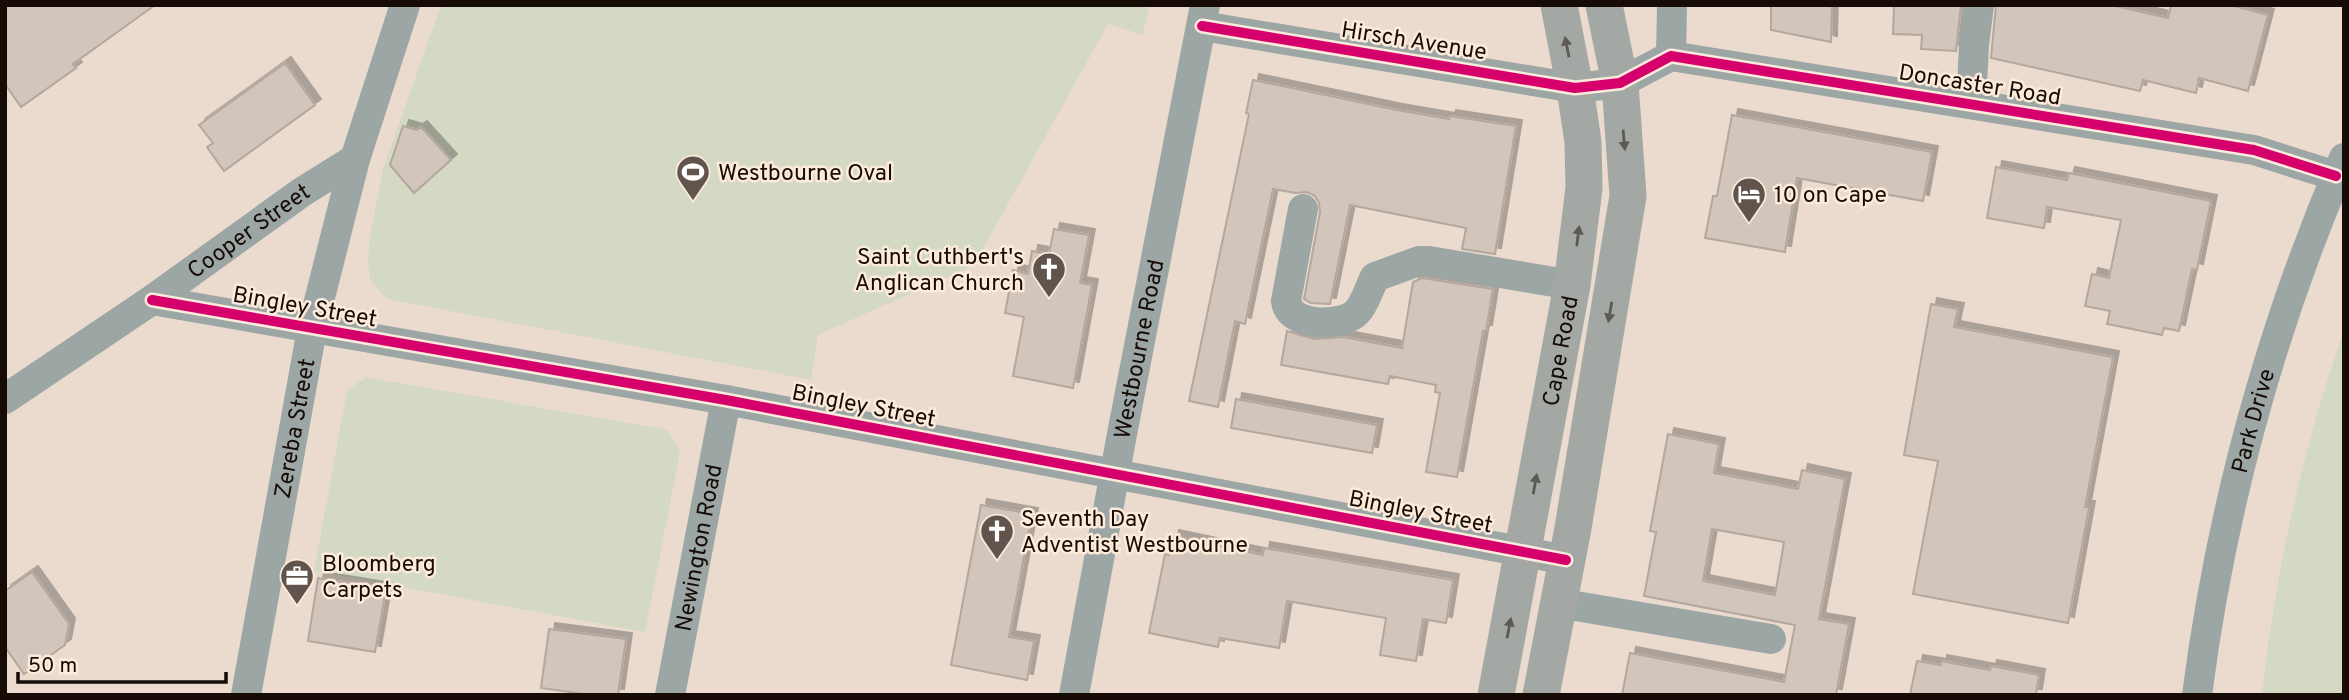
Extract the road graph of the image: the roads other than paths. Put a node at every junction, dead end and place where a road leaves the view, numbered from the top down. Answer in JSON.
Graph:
{"nodes":[{"id":1,"x":405,"y":5,"type":"edge"},
{"id":2,"x":1559,"y":5,"type":"edge"},
{"id":3,"x":1604,"y":5,"type":"edge"},
{"id":4,"x":1672,"y":5,"type":"edge"},
{"id":5,"x":1979,"y":5,"type":"edge"},
{"id":6,"x":1203,"y":16,"type":"edge"},
{"id":7,"x":1671,"y":56,"type":"junction"},
{"id":8,"x":1620,"y":83,"type":"junction"},
{"id":9,"x":1576,"y":88,"type":"junction"},
{"id":10,"x":1971,"y":104,"type":"junction"},
{"id":11,"x":355,"y":159,"type":"junction"},
{"id":12,"x":2340,"y":167,"type":"edge"},
{"id":13,"x":1303,"y":209,"type":"dead end"},
{"id":14,"x":1572,"y":285,"type":"junction"},
{"id":15,"x":152,"y":300,"type":"junction"},
{"id":16,"x":312,"y":329,"type":"junction"},
{"id":17,"x":5,"y":399,"type":"edge"},
{"id":18,"x":726,"y":400,"type":"junction"},
{"id":19,"x":1116,"y":473,"type":"junction"},
{"id":20,"x":1523,"y":551,"type":"junction"},
{"id":21,"x":1566,"y":560,"type":"junction"},
{"id":22,"x":1558,"y":603,"type":"junction"},
{"id":23,"x":1772,"y":639,"type":"dead end"},
{"id":24,"x":246,"y":695,"type":"edge"},
{"id":25,"x":670,"y":695,"type":"edge"},
{"id":26,"x":1074,"y":695,"type":"edge"},
{"id":27,"x":1496,"y":695,"type":"edge"},
{"id":28,"x":1541,"y":695,"type":"edge"},
{"id":29,"x":2197,"y":695,"type":"edge"}],
"edges":[{"from":1,"to":11,"type":"street","name":"Zereba Street"},
{"from":9,"to":2,"type":"main road","name":"Cape Road","one_way":true},
{"from":3,"to":8,"type":"main road","name":"Cape Road"},
{"from":4,"to":7,"type":"street"},
{"from":5,"to":10,"type":"street"},
{"from":6,"to":9,"type":"street","name":"Hirsch Avenue"},
{"from":6,"to":19,"type":"street","name":"Westbourne Road"},
{"from":7,"to":8,"type":"street"},
{"from":7,"to":10,"type":"street","name":"Doncaster Road"},
{"from":8,"to":9,"type":"street","name":"Hirsch Avenue"},
{"from":8,"to":21,"type":"main road","name":"Cape Road","one_way":true},
{"from":14,"to":9,"type":"main road","name":"Cape Road","one_way":true},
{"from":10,"to":12,"type":"street","name":"Doncaster Road"},
{"from":11,"to":15,"type":"street","name":"Cooper Street"},
{"from":11,"to":16,"type":"street","name":"Zereba Street"},
{"from":12,"to":29,"type":"street","name":"Park Drive"},
{"from":13,"to":14,"type":"street"},
{"from":20,"to":14,"type":"main road","name":"Cape Road","one_way":true},
{"from":15,"to":16,"type":"street","name":"Bingley Street"},
{"from":15,"to":17,"type":"street","name":"Cooper Street"},
{"from":16,"to":18,"type":"street","name":"Bingley Street"},
{"from":16,"to":24,"type":"street","name":"Zereba Street"},
{"from":18,"to":19,"type":"street","name":"Bingley Street"},
{"from":18,"to":25,"type":"street","name":"Newington Road"},
{"from":19,"to":20,"type":"street","name":"Bingley Street"},
{"from":19,"to":26,"type":"street","name":"Westbourne Road"},
{"from":20,"to":21,"type":"street","name":"Bingley Street"},
{"from":27,"to":20,"type":"main road","name":"Cape Road","one_way":true},
{"from":21,"to":22,"type":"main road","name":"Cape Road"},
{"from":22,"to":23,"type":"street"},
{"from":22,"to":28,"type":"main road","name":"Cape Road"}]}
